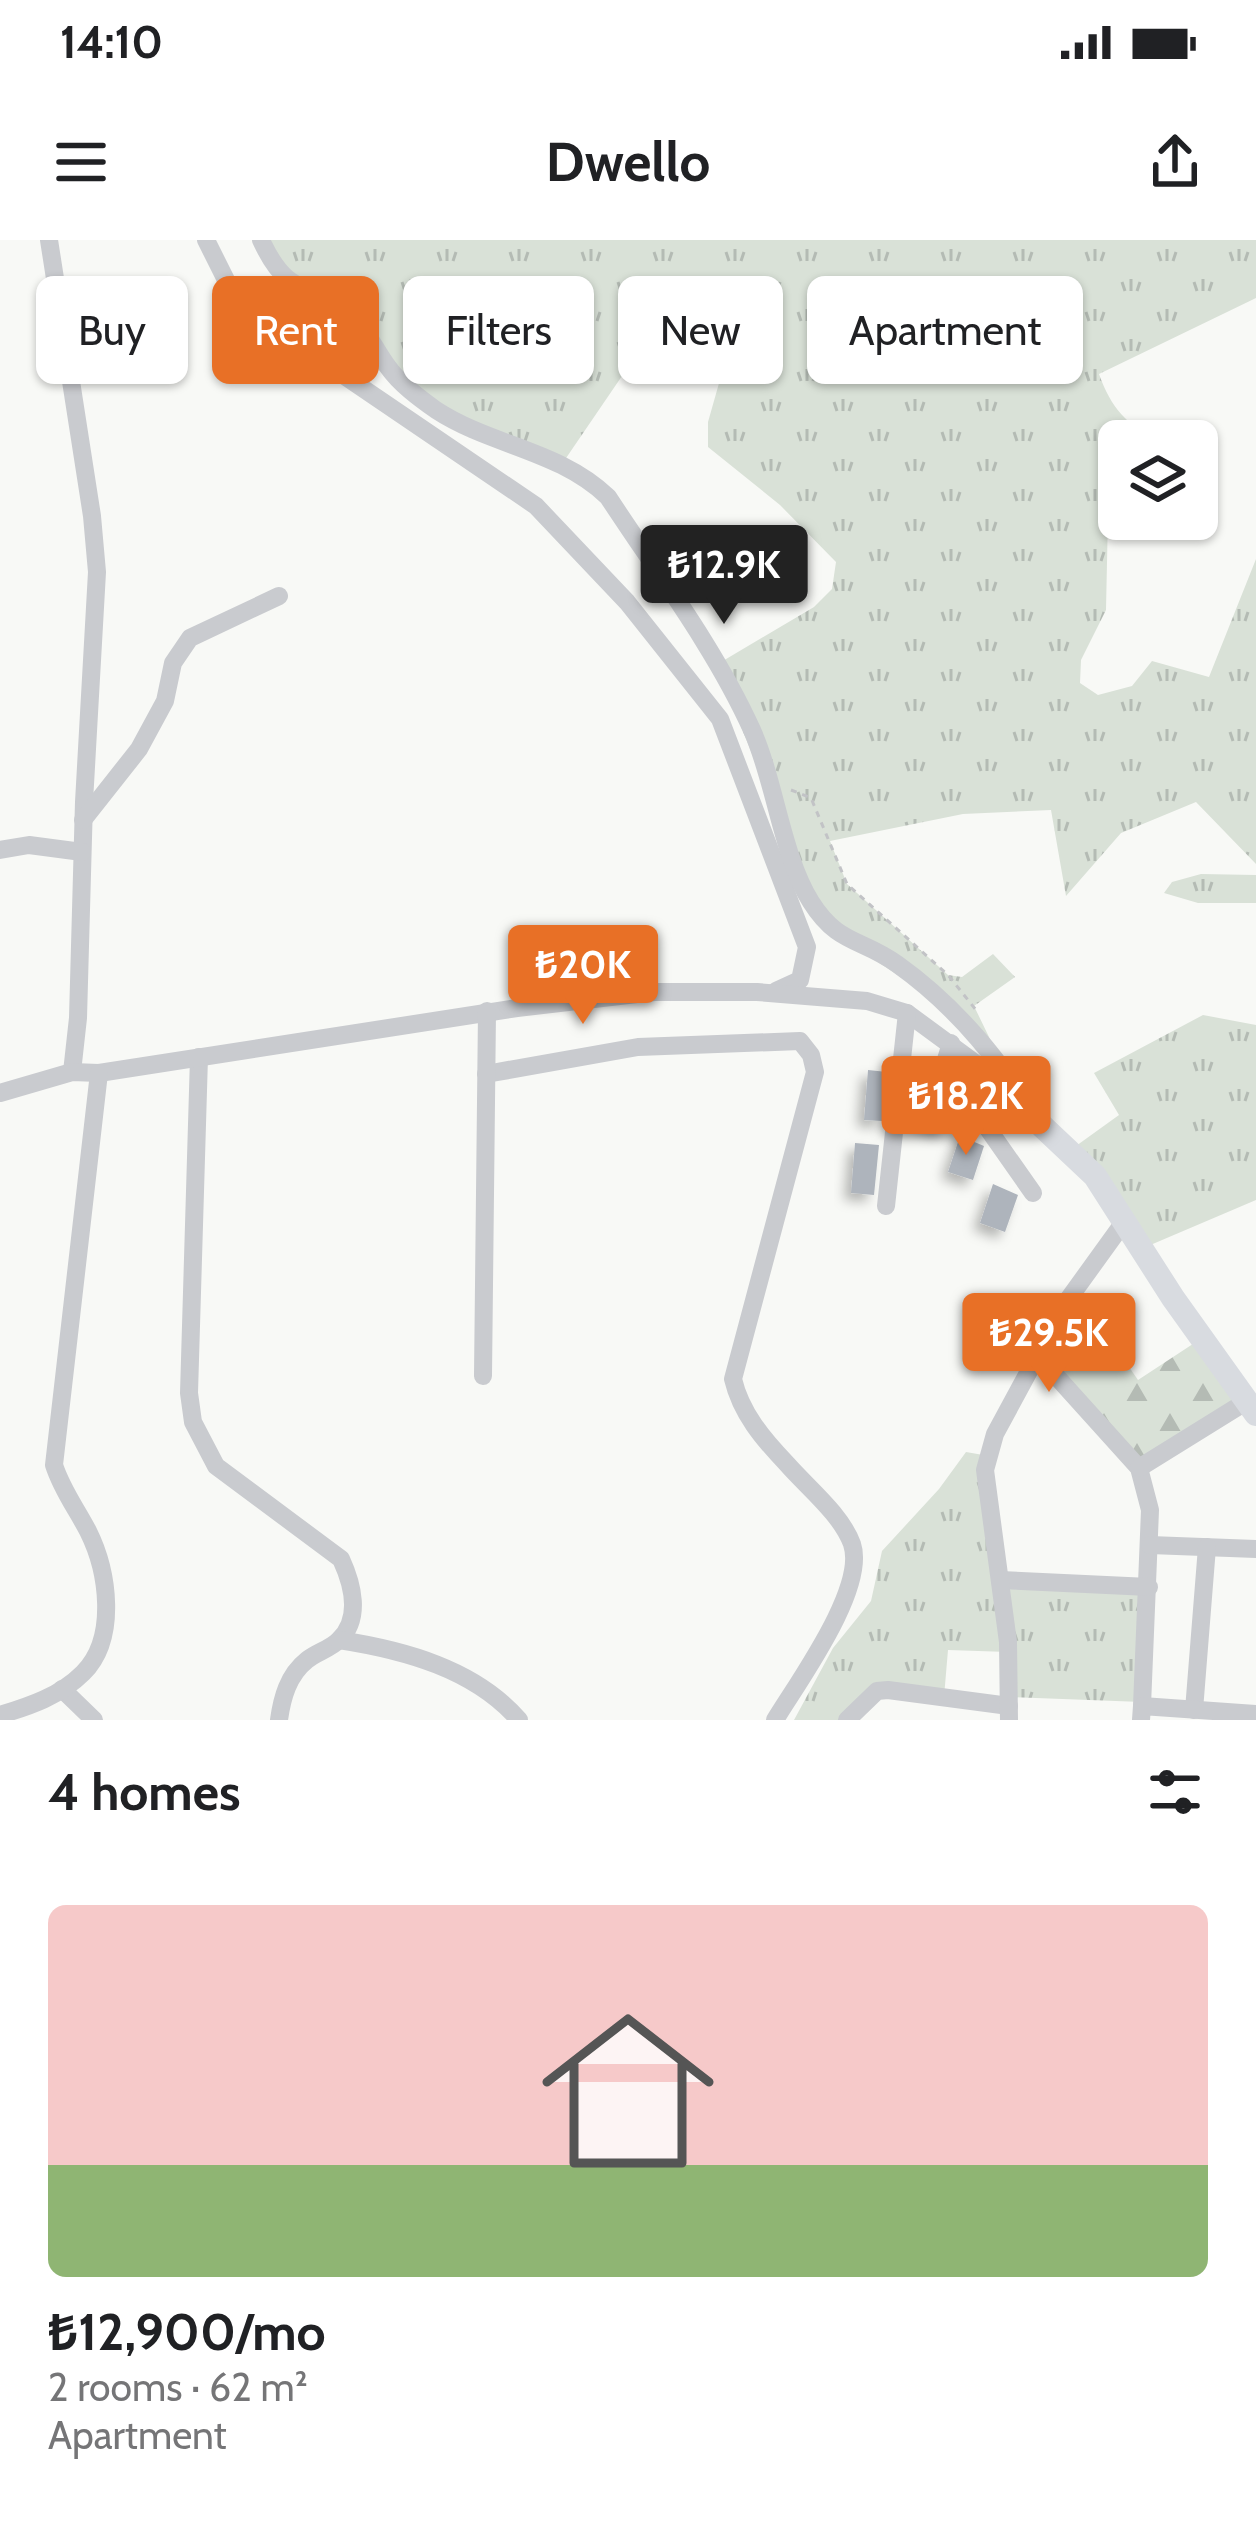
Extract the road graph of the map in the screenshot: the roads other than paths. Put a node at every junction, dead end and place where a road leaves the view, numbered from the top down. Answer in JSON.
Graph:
{"nodes":[{"id":1,"x":49,"y":240,"type":"edge"},
{"id":2,"x":206,"y":240,"type":"edge"},
{"id":3,"x":261,"y":240,"type":"edge"},
{"id":4,"x":279,"y":596,"type":"dead end"},
{"id":5,"x":83,"y":820,"type":"junction"},
{"id":6,"x":0,"y":850,"type":"edge"},
{"id":7,"x":82,"y":852,"type":"junction"},
{"id":8,"x":772,"y":993,"type":"junction"},
{"id":9,"x":487,"y":1012,"type":"junction"},
{"id":10,"x":907,"y":1013,"type":"junction"},
{"id":11,"x":951,"y":1043,"type":"junction"},
{"id":12,"x":199,"y":1057,"type":"junction"},
{"id":13,"x":72,"y":1072,"type":"junction"},
{"id":14,"x":99,"y":1073,"type":"junction"},
{"id":15,"x":486,"y":1074,"type":"junction"},
{"id":16,"x":0,"y":1093,"type":"edge"},
{"id":17,"x":1042,"y":1126,"type":"junction"},
{"id":18,"x":1033,"y":1192,"type":"dead end"},
{"id":19,"x":886,"y":1206,"type":"dead end"},
{"id":20,"x":1124,"y":1222,"type":"junction"},
{"id":21,"x":1038,"y":1356,"type":"junction"},
{"id":22,"x":483,"y":1376,"type":"dead end"},
{"id":23,"x":1251,"y":1408,"type":"edge"},
{"id":24,"x":1139,"y":1468,"type":"junction"},
{"id":25,"x":1150,"y":1545,"type":"junction"},
{"id":26,"x":1207,"y":1547,"type":"junction"},
{"id":27,"x":1256,"y":1549,"type":"edge"},
{"id":28,"x":1000,"y":1580,"type":"junction"},
{"id":29,"x":1149,"y":1587,"type":"junction"},
{"id":30,"x":339,"y":1640,"type":"junction"},
{"id":31,"x":62,"y":1689,"type":"junction"},
{"id":32,"x":944,"y":1697,"type":"junction"},
{"id":33,"x":1194,"y":1710,"type":"junction"},
{"id":34,"x":1009,"y":1713,"type":"edge"},
{"id":35,"x":1142,"y":1713,"type":"edge"},
{"id":36,"x":0,"y":1714,"type":"edge"},
{"id":37,"x":1256,"y":1714,"type":"edge"},
{"id":38,"x":94,"y":1720,"type":"edge"},
{"id":39,"x":279,"y":1720,"type":"edge"},
{"id":40,"x":519,"y":1720,"type":"edge"},
{"id":41,"x":775,"y":1720,"type":"edge"},
{"id":42,"x":847,"y":1720,"type":"edge"},
{"id":43,"x":940,"y":1720,"type":"edge"}],
"edges":[{"from":1,"to":5,"type":"street"},
{"from":2,"to":8,"type":"street"},
{"from":3,"to":17,"type":"street"},
{"from":4,"to":5,"type":"street"},
{"from":5,"to":7,"type":"street"},
{"from":6,"to":7,"type":"street"},
{"from":7,"to":13,"type":"street"},
{"from":8,"to":9,"type":"street"},
{"from":8,"to":10,"type":"street"},
{"from":9,"to":12,"type":"street"},
{"from":9,"to":15,"type":"street"},
{"from":10,"to":11,"type":"street"},
{"from":10,"to":19,"type":"street"},
{"from":11,"to":17,"type":"street"},
{"from":11,"to":18,"type":"street"},
{"from":12,"to":14,"type":"street"},
{"from":12,"to":30,"type":"street"},
{"from":13,"to":14,"type":"street"},
{"from":13,"to":16,"type":"street"},
{"from":14,"to":31,"type":"street"},
{"from":15,"to":22,"type":"street"},
{"from":15,"to":41,"type":"street"},
{"from":17,"to":20,"type":"main road"},
{"from":20,"to":21,"type":"street"},
{"from":20,"to":23,"type":"main road"},
{"from":21,"to":24,"type":"street"},
{"from":21,"to":28,"type":"street"},
{"from":23,"to":24,"type":"street"},
{"from":24,"to":25,"type":"street"},
{"from":25,"to":26,"type":"street"},
{"from":25,"to":29,"type":"street"},
{"from":26,"to":27,"type":"street"},
{"from":26,"to":33,"type":"street"},
{"from":28,"to":29,"type":"street"},
{"from":28,"to":34,"type":"street"},
{"from":29,"to":35,"type":"street"},
{"from":30,"to":39,"type":"street"},
{"from":30,"to":40,"type":"street"},
{"from":31,"to":36,"type":"street"},
{"from":31,"to":38,"type":"street"},
{"from":32,"to":34,"type":"street"},
{"from":32,"to":42,"type":"street"},
{"from":32,"to":43,"type":"street"},
{"from":33,"to":35,"type":"street"},
{"from":33,"to":37,"type":"street"}]}
